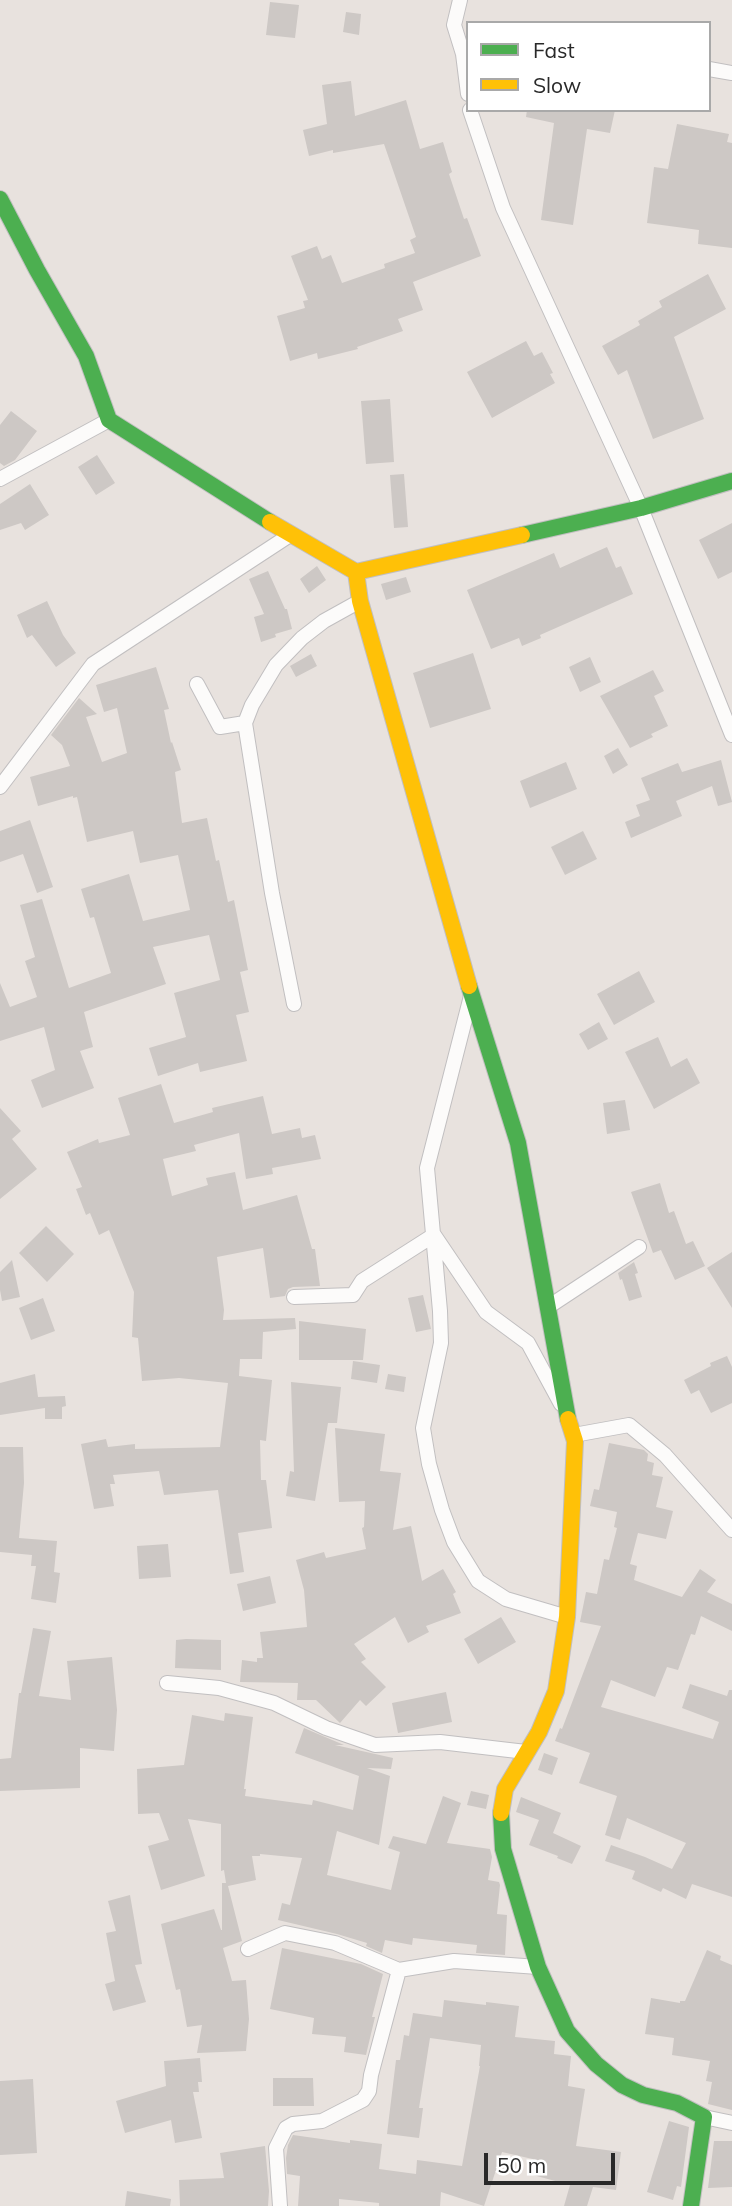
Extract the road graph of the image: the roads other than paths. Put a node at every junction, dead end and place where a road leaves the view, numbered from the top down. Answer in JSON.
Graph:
{"nodes":[{"id":1,"x":460,"y":0,"type":"edge"},
{"id":2,"x":461,"y":26,"type":"edge"},
{"id":3,"x":711,"y":69,"type":"edge"},
{"id":4,"x":732,"y":73,"type":"edge"},
{"id":5,"x":466,"y":78,"type":"edge"},
{"id":6,"x":471,"y":112,"type":"edge"},
{"id":7,"x":0,"y":199,"type":"edge"},
{"id":8,"x":109,"y":420,"type":"junction"},
{"id":9,"x":0,"y":479,"type":"edge"},
{"id":10,"x":732,"y":481,"type":"edge"},
{"id":11,"x":641,"y":508,"type":"junction"},
{"id":12,"x":290,"y":535,"type":"junction"},
{"id":13,"x":356,"y":572,"type":"junction"},
{"id":14,"x":360,"y":601,"type":"junction"},
{"id":15,"x":197,"y":684,"type":"dead end"},
{"id":16,"x":245,"y":723,"type":"junction"},
{"id":17,"x":732,"y":735,"type":"edge"},
{"id":18,"x":0,"y":787,"type":"edge"},
{"id":19,"x":471,"y":994,"type":"junction"},
{"id":20,"x":293,"y":1004,"type":"dead end"},
{"id":21,"x":433,"y":1235,"type":"junction"},
{"id":22,"x":639,"y":1247,"type":"dead end"},
{"id":23,"x":294,"y":1297,"type":"dead end"},
{"id":24,"x":548,"y":1307,"type":"junction"},
{"id":25,"x":568,"y":1418,"type":"junction"},
{"id":26,"x":574,"y":1435,"type":"junction"},
{"id":27,"x":732,"y":1530,"type":"edge"},
{"id":28,"x":567,"y":1617,"type":"junction"},
{"id":29,"x":167,"y":1683,"type":"dead end"},
{"id":30,"x":526,"y":1752,"type":"junction"},
{"id":31,"x":248,"y":1949,"type":"dead end"},
{"id":32,"x":538,"y":1967,"type":"junction"},
{"id":33,"x":399,"y":1970,"type":"junction"},
{"id":34,"x":704,"y":2117,"type":"junction"},
{"id":35,"x":732,"y":2123,"type":"edge"},
{"id":36,"x":280,"y":2206,"type":"edge"},
{"id":37,"x":691,"y":2206,"type":"edge"}],
"edges":[{"from":1,"to":2,"type":"street"},
{"from":2,"to":5,"type":"street"},
{"from":3,"to":4,"type":"street"},
{"from":6,"to":11,"type":"street"},
{"from":7,"to":8,"type":"street"},
{"from":8,"to":9,"type":"street"},
{"from":8,"to":12,"type":"street"},
{"from":10,"to":11,"type":"street"},
{"from":11,"to":13,"type":"street"},
{"from":11,"to":17,"type":"street"},
{"from":12,"to":13,"type":"street"},
{"from":12,"to":18,"type":"street"},
{"from":13,"to":14,"type":"street"},
{"from":14,"to":16,"type":"street"},
{"from":14,"to":19,"type":"street"},
{"from":15,"to":16,"type":"street"},
{"from":16,"to":20,"type":"street"},
{"from":19,"to":21,"type":"street"},
{"from":19,"to":24,"type":"street"},
{"from":21,"to":23,"type":"street"},
{"from":21,"to":25,"type":"street"},
{"from":21,"to":28,"type":"street"},
{"from":22,"to":24,"type":"street"},
{"from":24,"to":25,"type":"street"},
{"from":25,"to":26,"type":"street"},
{"from":26,"to":27,"type":"street"},
{"from":26,"to":28,"type":"street"},
{"from":28,"to":30,"type":"street"},
{"from":29,"to":30,"type":"street"},
{"from":30,"to":32,"type":"street"},
{"from":31,"to":33,"type":"street"},
{"from":32,"to":33,"type":"street"},
{"from":32,"to":34,"type":"street"},
{"from":33,"to":36,"type":"street"},
{"from":34,"to":35,"type":"street"},
{"from":34,"to":37,"type":"street"}]}
